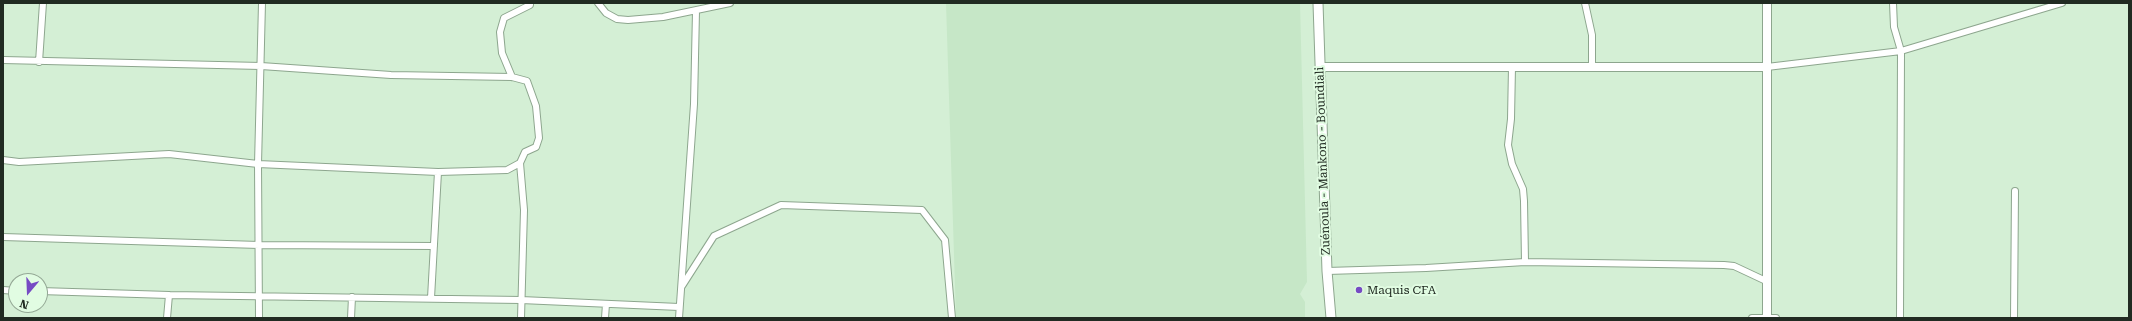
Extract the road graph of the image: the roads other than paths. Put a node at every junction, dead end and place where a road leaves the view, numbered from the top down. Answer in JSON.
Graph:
{"nodes":[{"id":1,"x":43,"y":3,"type":"edge"},
{"id":2,"x":262,"y":3,"type":"edge"},
{"id":3,"x":530,"y":3,"type":"edge"},
{"id":4,"x":598,"y":3,"type":"edge"},
{"id":5,"x":730,"y":3,"type":"edge"},
{"id":6,"x":1318,"y":3,"type":"edge"},
{"id":7,"x":1585,"y":3,"type":"edge"},
{"id":8,"x":1767,"y":3,"type":"edge"},
{"id":9,"x":1893,"y":3,"type":"edge"},
{"id":10,"x":2062,"y":3,"type":"edge"},
{"id":11,"x":696,"y":11,"type":"junction"},
{"id":12,"x":1901,"y":51,"type":"junction"},
{"id":13,"x":3,"y":60,"type":"edge"},
{"id":14,"x":39,"y":62,"type":"junction"},
{"id":15,"x":261,"y":66,"type":"junction"},
{"id":16,"x":1320,"y":66,"type":"junction"},
{"id":17,"x":1512,"y":67,"type":"junction"},
{"id":18,"x":1592,"y":67,"type":"junction"},
{"id":19,"x":1767,"y":67,"type":"junction"},
{"id":20,"x":512,"y":77,"type":"junction"},
{"id":21,"x":3,"y":160,"type":"edge"},
{"id":22,"x":520,"y":163,"type":"junction"},
{"id":23,"x":258,"y":164,"type":"junction"},
{"id":24,"x":438,"y":172,"type":"junction"},
{"id":25,"x":2015,"y":191,"type":"dead end"},
{"id":26,"x":3,"y":237,"type":"edge"},
{"id":27,"x":259,"y":245,"type":"junction"},
{"id":28,"x":434,"y":246,"type":"junction"},
{"id":29,"x":1525,"y":262,"type":"junction"},
{"id":30,"x":1327,"y":271,"type":"junction"},
{"id":31,"x":1766,"y":281,"type":"junction"},
{"id":32,"x":682,"y":286,"type":"junction"},
{"id":33,"x":48,"y":291,"type":"edge"},
{"id":34,"x":169,"y":295,"type":"junction"},
{"id":35,"x":260,"y":296,"type":"junction"},
{"id":36,"x":352,"y":297,"type":"junction"},
{"id":37,"x":431,"y":298,"type":"junction"},
{"id":38,"x":521,"y":300,"type":"junction"},
{"id":39,"x":606,"y":304,"type":"junction"},
{"id":40,"x":679,"y":307,"type":"junction"},
{"id":41,"x":167,"y":318,"type":"edge"},
{"id":42,"x":259,"y":318,"type":"edge"},
{"id":43,"x":351,"y":318,"type":"edge"},
{"id":44,"x":521,"y":318,"type":"edge"},
{"id":45,"x":605,"y":318,"type":"edge"},
{"id":46,"x":679,"y":318,"type":"edge"},
{"id":47,"x":952,"y":318,"type":"edge"},
{"id":48,"x":1331,"y":318,"type":"edge"},
{"id":49,"x":1752,"y":318,"type":"edge"},
{"id":50,"x":1767,"y":318,"type":"edge"},
{"id":51,"x":1776,"y":318,"type":"edge"},
{"id":52,"x":1900,"y":318,"type":"edge"},
{"id":53,"x":2014,"y":318,"type":"edge"}],
"edges":[{"from":1,"to":14,"type":"street"},
{"from":2,"to":15,"type":"street"},
{"from":3,"to":20,"type":"street"},
{"from":4,"to":11,"type":"street"},
{"from":5,"to":11,"type":"street"},
{"from":6,"to":16,"type":"main road","name":"Zuénoula - Mankono - Boundiali"},
{"from":7,"to":18,"type":"street"},
{"from":8,"to":19,"type":"street"},
{"from":9,"to":12,"type":"street"},
{"from":10,"to":12,"type":"street"},
{"from":11,"to":32,"type":"street"},
{"from":12,"to":19,"type":"street"},
{"from":12,"to":52,"type":"street"},
{"from":13,"to":14,"type":"street"},
{"from":14,"to":15,"type":"street"},
{"from":15,"to":20,"type":"street"},
{"from":15,"to":23,"type":"street"},
{"from":16,"to":17,"type":"street"},
{"from":16,"to":30,"type":"main road","name":"Zuénoula - Mankono - Boundiali"},
{"from":17,"to":18,"type":"street"},
{"from":17,"to":29,"type":"street"},
{"from":18,"to":19,"type":"street"},
{"from":19,"to":31,"type":"street"},
{"from":20,"to":22,"type":"street"},
{"from":21,"to":23,"type":"street"},
{"from":22,"to":24,"type":"street"},
{"from":22,"to":38,"type":"street"},
{"from":23,"to":24,"type":"street"},
{"from":23,"to":27,"type":"street"},
{"from":24,"to":28,"type":"street"},
{"from":25,"to":53,"type":"street"},
{"from":26,"to":27,"type":"street"},
{"from":27,"to":28,"type":"street"},
{"from":27,"to":35,"type":"street"},
{"from":28,"to":37,"type":"street"},
{"from":29,"to":30,"type":"street"},
{"from":29,"to":31,"type":"street"},
{"from":30,"to":48,"type":"main road","name":"Zuénoula - Mankono - Boundiali"},
{"from":31,"to":50,"type":"street"},
{"from":32,"to":40,"type":"street"},
{"from":32,"to":47,"type":"street"},
{"from":33,"to":34,"type":"street"},
{"from":34,"to":35,"type":"street"},
{"from":34,"to":41,"type":"street"},
{"from":35,"to":36,"type":"street"},
{"from":35,"to":42,"type":"street"},
{"from":36,"to":37,"type":"street"},
{"from":36,"to":43,"type":"street"},
{"from":37,"to":38,"type":"street"},
{"from":38,"to":39,"type":"street"},
{"from":38,"to":44,"type":"street"},
{"from":39,"to":40,"type":"street"},
{"from":39,"to":45,"type":"street"},
{"from":40,"to":46,"type":"street"},
{"from":49,"to":50,"type":"street"},
{"from":50,"to":51,"type":"street"}]}
